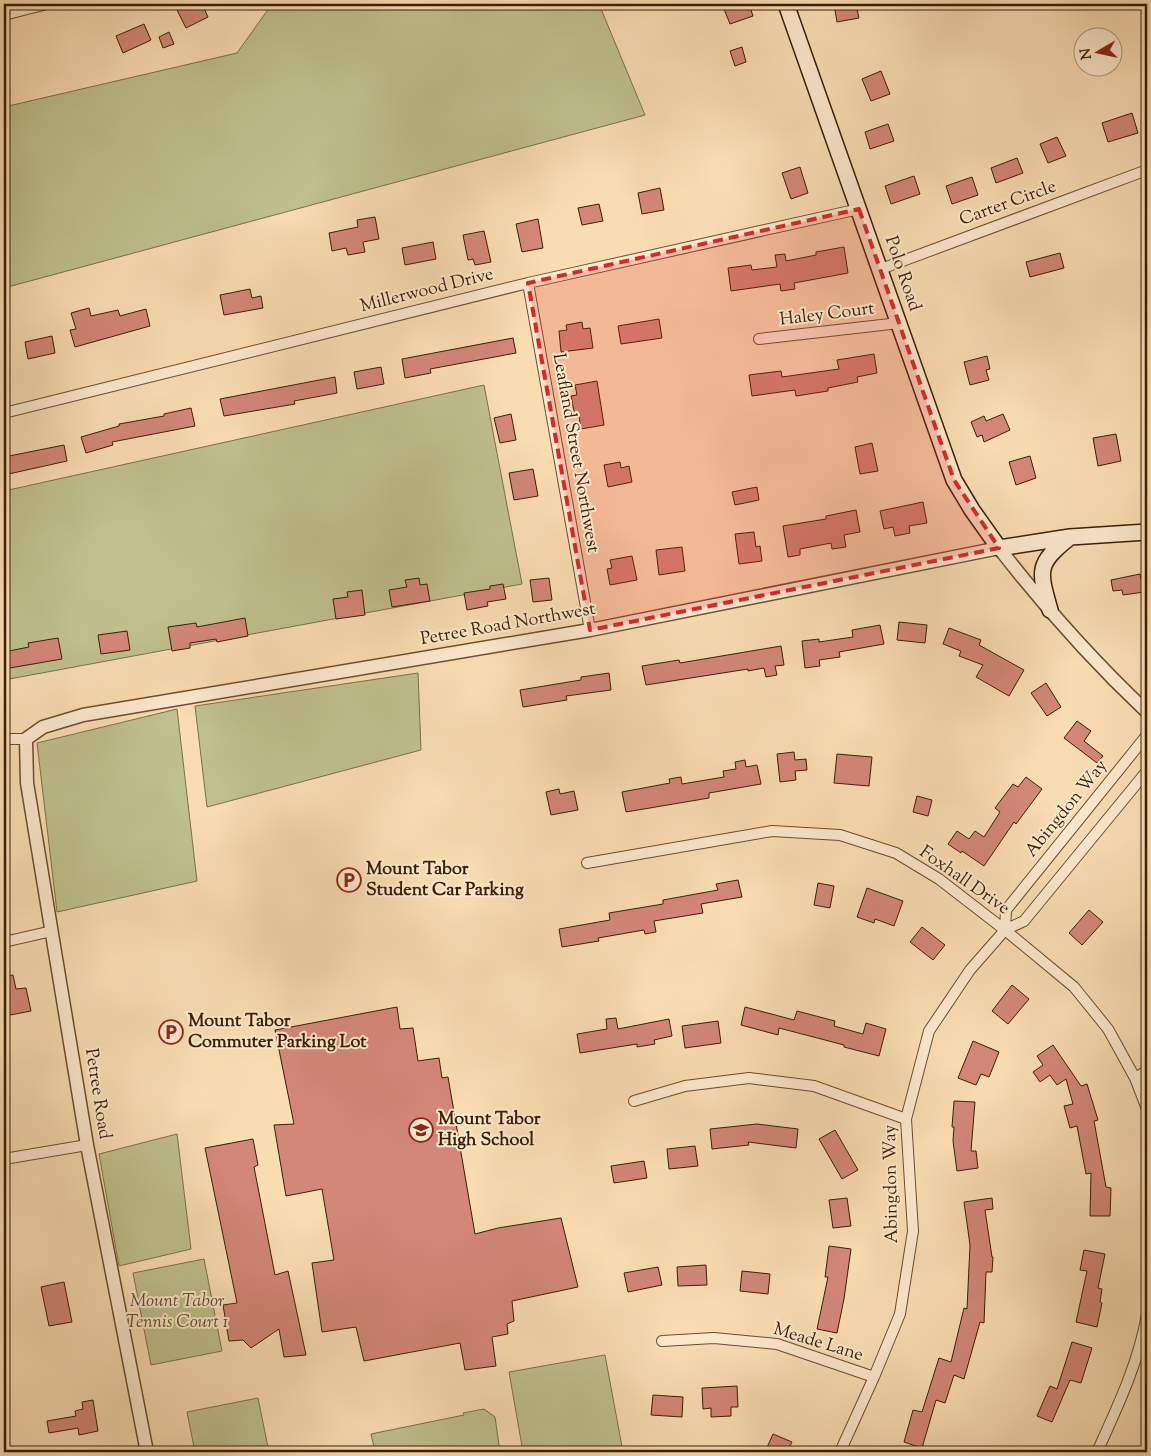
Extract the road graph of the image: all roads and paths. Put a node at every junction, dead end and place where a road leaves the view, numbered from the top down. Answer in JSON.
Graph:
{"nodes":[{"id":1,"x":47,"y":4,"type":"edge"},
{"id":2,"x":786,"y":4,"type":"edge"},
{"id":3,"x":4,"y":14,"type":"edge"},
{"id":4,"x":1147,"y":170,"type":"edge"},
{"id":5,"x":860,"y":209,"type":"junction"},
{"id":6,"x":881,"y":269,"type":"junction"},
{"id":7,"x":528,"y":283,"type":"junction"},
{"id":8,"x":899,"y":323,"type":"junction"},
{"id":9,"x":759,"y":339,"type":"dead end"},
{"id":10,"x":4,"y":413,"type":"edge"},
{"id":11,"x":1147,"y":532,"type":"edge"},
{"id":12,"x":1070,"y":538,"type":"junction"},
{"id":13,"x":999,"y":548,"type":"junction"},
{"id":14,"x":1050,"y":610,"type":"junction"},
{"id":15,"x":590,"y":630,"type":"junction"},
{"id":16,"x":1147,"y":712,"type":"edge"},
{"id":17,"x":1147,"y":735,"type":"edge"},
{"id":18,"x":4,"y":739,"type":"edge"},
{"id":19,"x":26,"y":739,"type":"junction"},
{"id":20,"x":1147,"y":771,"type":"edge"},
{"id":21,"x":587,"y":863,"type":"dead end"},
{"id":22,"x":1005,"y":930,"type":"junction"},
{"id":23,"x":52,"y":932,"type":"junction"},
{"id":24,"x":4,"y":942,"type":"edge"},
{"id":25,"x":1147,"y":1072,"type":"edge"},
{"id":26,"x":1135,"y":1078,"type":"junction"},
{"id":27,"x":634,"y":1101,"type":"dead end"},
{"id":28,"x":1147,"y":1109,"type":"edge"},
{"id":29,"x":906,"y":1119,"type":"junction"},
{"id":30,"x":87,"y":1145,"type":"junction"},
{"id":31,"x":4,"y":1159,"type":"edge"},
{"id":32,"x":1147,"y":1314,"type":"edge"},
{"id":33,"x":662,"y":1341,"type":"dead end"},
{"id":34,"x":874,"y":1377,"type":"junction"},
{"id":35,"x":146,"y":1452,"type":"edge"},
{"id":36,"x":840,"y":1452,"type":"edge"},
{"id":37,"x":1097,"y":1452,"type":"edge"}],
"edges":[{"from":1,"to":3,"type":"street"},
{"from":2,"to":5,"type":"main road","name":"Polo Road"},
{"from":4,"to":6,"type":"street","name":"Carter Circle"},
{"from":5,"to":6,"type":"main road","name":"Polo Road"},
{"from":5,"to":7,"type":"street","name":"Millerwood Drive"},
{"from":6,"to":8,"type":"main road","name":"Polo Road"},
{"from":7,"to":10,"type":"street","name":"Millerwood Drive"},
{"from":7,"to":15,"type":"street","name":"Leafland Street Northwest"},
{"from":8,"to":9,"type":"street","name":"Haley Court"},
{"from":8,"to":13,"type":"main road","name":"Polo Road"},
{"from":11,"to":12,"type":"main road"},
{"from":12,"to":13,"type":"main road"},
{"from":12,"to":14,"type":"main road"},
{"from":13,"to":14,"type":"street"},
{"from":13,"to":15,"type":"street","name":"Petree Road Northwest"},
{"from":14,"to":16,"type":"street"},
{"from":15,"to":19,"type":"street","name":"Petree Road Northwest"},
{"from":17,"to":22,"type":"street","name":"Abingdon Way"},
{"from":18,"to":19,"type":"street"},
{"from":19,"to":23,"type":"street","name":"Petree Road"},
{"from":20,"to":22,"type":"street","name":"Abingdon Way"},
{"from":21,"to":22,"type":"street","name":"Foxhall Drive"},
{"from":22,"to":26,"type":"street","name":"Foxhall Drive"},
{"from":22,"to":29,"type":"street","name":"Abingdon Way"},
{"from":23,"to":24,"type":"street"},
{"from":23,"to":30,"type":"street","name":"Petree Road"},
{"from":25,"to":26,"type":"street"},
{"from":26,"to":28,"type":"street","name":"Foxhall Drive"},
{"from":27,"to":29,"type":"street"},
{"from":29,"to":34,"type":"street","name":"Abingdon Way"},
{"from":30,"to":31,"type":"street"},
{"from":30,"to":35,"type":"street","name":"Petree Road"},
{"from":32,"to":37,"type":"street"},
{"from":33,"to":34,"type":"street","name":"Meade Lane"},
{"from":34,"to":36,"type":"street","name":"Abingdon Way"}]}
